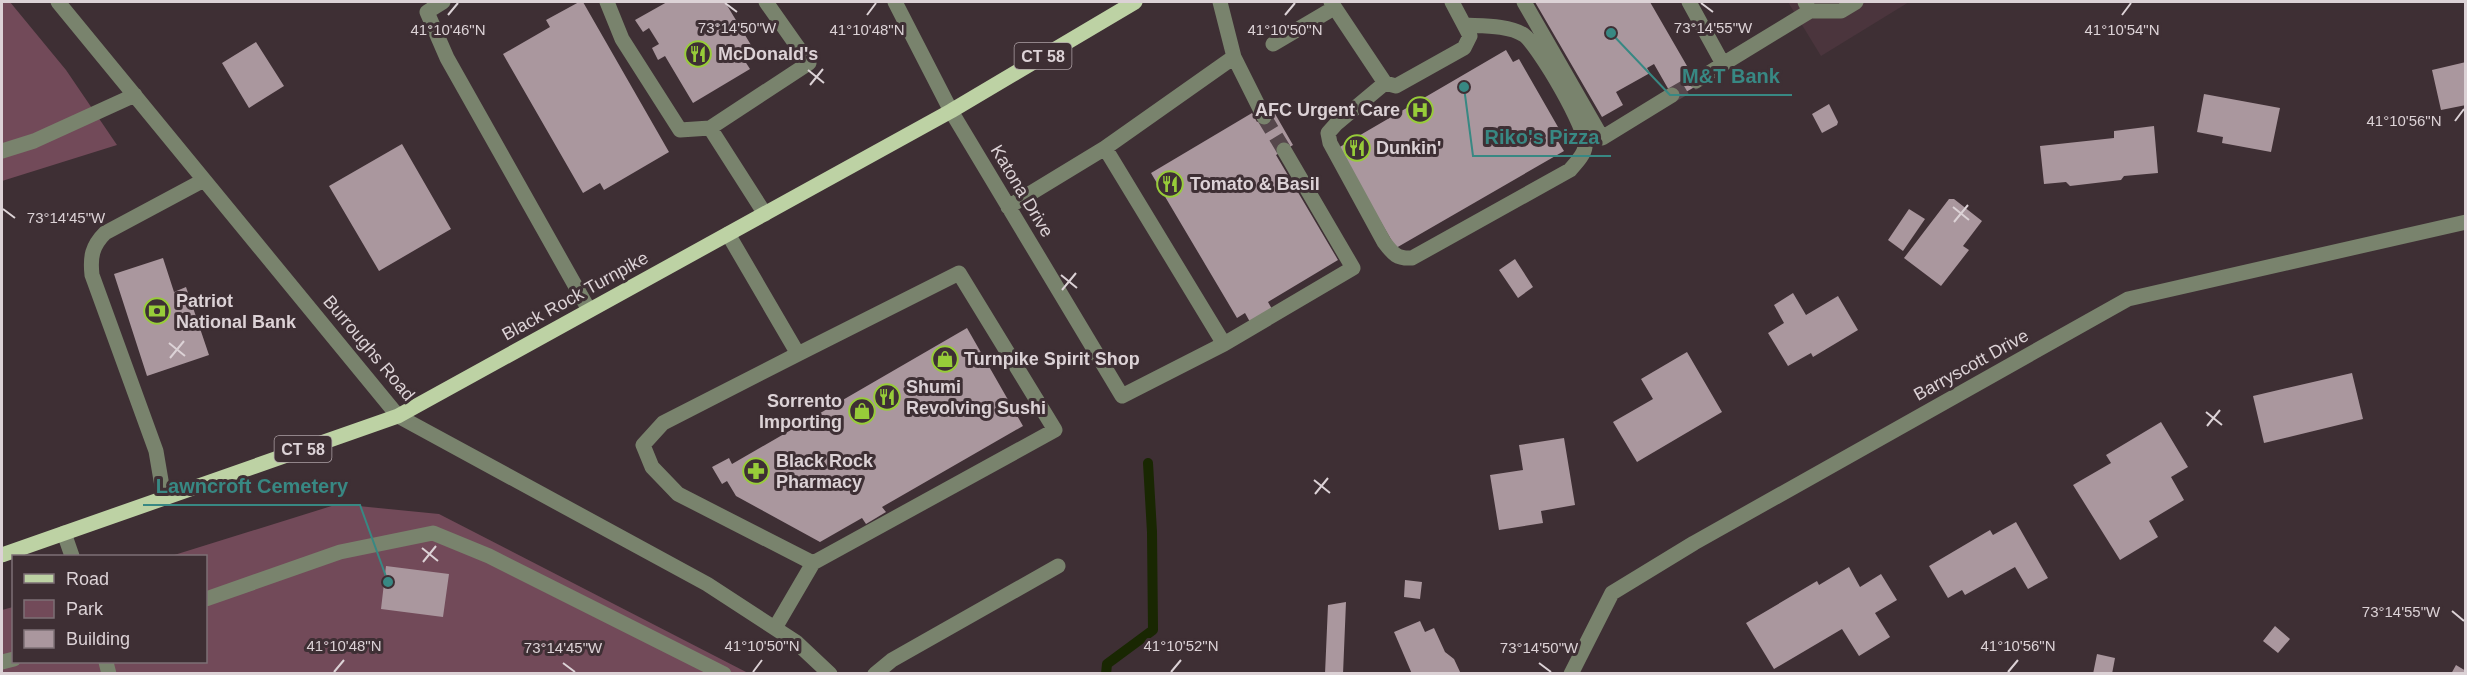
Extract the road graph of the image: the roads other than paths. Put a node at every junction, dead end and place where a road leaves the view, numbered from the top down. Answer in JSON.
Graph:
{"nodes":[{"id":1,"x":58,"y":2,"type":"edge"},
{"id":2,"x":443,"y":2,"type":"edge"},
{"id":3,"x":607,"y":2,"type":"edge"},
{"id":4,"x":766,"y":2,"type":"edge"},
{"id":5,"x":896,"y":2,"type":"edge"},
{"id":6,"x":1135,"y":2,"type":"edge"},
{"id":7,"x":1220,"y":2,"type":"edge"},
{"id":8,"x":1452,"y":2,"type":"edge"},
{"id":9,"x":1524,"y":2,"type":"edge"},
{"id":10,"x":1689,"y":2,"type":"edge"},
{"id":11,"x":1856,"y":2,"type":"edge"},
{"id":12,"x":1333,"y":5,"type":"edge"},
{"id":13,"x":1808,"y":6,"type":"edge"},
{"id":14,"x":1465,"y":25,"type":"junction"},
{"id":15,"x":1273,"y":44,"type":"dead end"},
{"id":16,"x":1234,"y":57,"type":"junction"},
{"id":17,"x":1723,"y":64,"type":"junction"},
{"id":18,"x":1696,"y":81,"type":"tunnel mouth"},
{"id":19,"x":1385,"y":83,"type":"junction"},
{"id":20,"x":135,"y":95,"type":"junction"},
{"id":21,"x":1672,"y":95,"type":"tunnel mouth"},
{"id":22,"x":951,"y":111,"type":"junction"},
{"id":23,"x":1264,"y":117,"type":"tunnel mouth"},
{"id":24,"x":710,"y":128,"type":"junction"},
{"id":25,"x":1105,"y":148,"type":"junction"},
{"id":26,"x":2,"y":150,"type":"edge"},
{"id":27,"x":1284,"y":150,"type":"tunnel mouth"},
{"id":28,"x":204,"y":180,"type":"junction"},
{"id":29,"x":1008,"y":207,"type":"junction"},
{"id":30,"x":765,"y":214,"type":"junction"},
{"id":31,"x":2466,"y":222,"type":"edge"},
{"id":32,"x":728,"y":234,"type":"junction"},
{"id":33,"x":590,"y":310,"type":"junction"},
{"id":34,"x":1224,"y":344,"type":"junction"},
{"id":35,"x":798,"y":354,"type":"junction"},
{"id":36,"x":398,"y":416,"type":"junction"},
{"id":37,"x":164,"y":498,"type":"junction"},
{"id":38,"x":64,"y":533,"type":"junction"},
{"id":39,"x":2,"y":555,"type":"edge"},
{"id":40,"x":72,"y":555,"type":"edge"},
{"id":41,"x":813,"y":563,"type":"junction"},
{"id":42,"x":1058,"y":566,"type":"dead end"},
{"id":43,"x":207,"y":599,"type":"edge"},
{"id":44,"x":775,"y":628,"type":"junction"},
{"id":45,"x":724,"y":674,"type":"edge"},
{"id":46,"x":830,"y":674,"type":"edge"},
{"id":47,"x":875,"y":674,"type":"edge"},
{"id":48,"x":1571,"y":674,"type":"edge"}],
"edges":[{"from":1,"to":20,"type":"street","name":"Burroughs Road"},
{"from":2,"to":33,"type":"street"},
{"from":3,"to":24,"type":"street"},
{"from":4,"to":24,"type":"street"},
{"from":5,"to":22,"type":"street","name":"Katona Drive"},
{"from":6,"to":22,"type":"main road","name":"Black Rock Turnpike","number":"CT 58"},
{"from":7,"to":16,"type":"street"},
{"from":8,"to":14,"type":"street"},
{"from":9,"to":21,"type":"street"},
{"from":10,"to":17,"type":"street"},
{"from":11,"to":13,"type":"street"},
{"from":12,"to":15,"type":"street"},
{"from":12,"to":19,"type":"street"},
{"from":13,"to":17,"type":"street"},
{"from":14,"to":19,"type":"street"},
{"from":14,"to":19,"type":"street"},
{"from":16,"to":23,"type":"street"},
{"from":16,"to":25,"type":"street"},
{"from":17,"to":18,"type":"street"},
{"from":20,"to":26,"type":"street"},
{"from":20,"to":28,"type":"street","name":"Burroughs Road"},
{"from":22,"to":29,"type":"street","name":"Katona Drive"},
{"from":22,"to":30,"type":"main road","name":"Black Rock Turnpike","number":"CT 58"},
{"from":24,"to":30,"type":"street"},
{"from":25,"to":29,"type":"street"},
{"from":25,"to":34,"type":"street"},
{"from":27,"to":34,"type":"street"},
{"from":28,"to":36,"type":"street","name":"Burroughs Road"},
{"from":28,"to":37,"type":"street"},
{"from":29,"to":34,"type":"street","name":"Katona Drive"},
{"from":30,"to":32,"type":"main road","name":"Black Rock Turnpike","number":"CT 58"},
{"from":31,"to":48,"type":"street","name":"Barryscott Drive"},
{"from":32,"to":33,"type":"main road","name":"Black Rock Turnpike","number":"CT 58"},
{"from":32,"to":35,"type":"street"},
{"from":33,"to":36,"type":"main road","name":"Black Rock Turnpike","number":"CT 58"},
{"from":35,"to":41,"type":"street"},
{"from":35,"to":41,"type":"street"},
{"from":36,"to":37,"type":"main road","name":"Black Rock Turnpike","number":"CT 58"},
{"from":36,"to":44,"type":"street","name":"Burroughs Road"},
{"from":37,"to":38,"type":"main road","name":"Black Rock Turnpike","number":"CT 58"},
{"from":38,"to":39,"type":"main road","name":"Black Rock Turnpike","number":"CT 58"},
{"from":38,"to":40,"type":"street"},
{"from":41,"to":44,"type":"street"},
{"from":42,"to":47,"type":"street"},
{"from":43,"to":45,"type":"street"},
{"from":44,"to":46,"type":"street","name":"Burroughs Road"}]}
